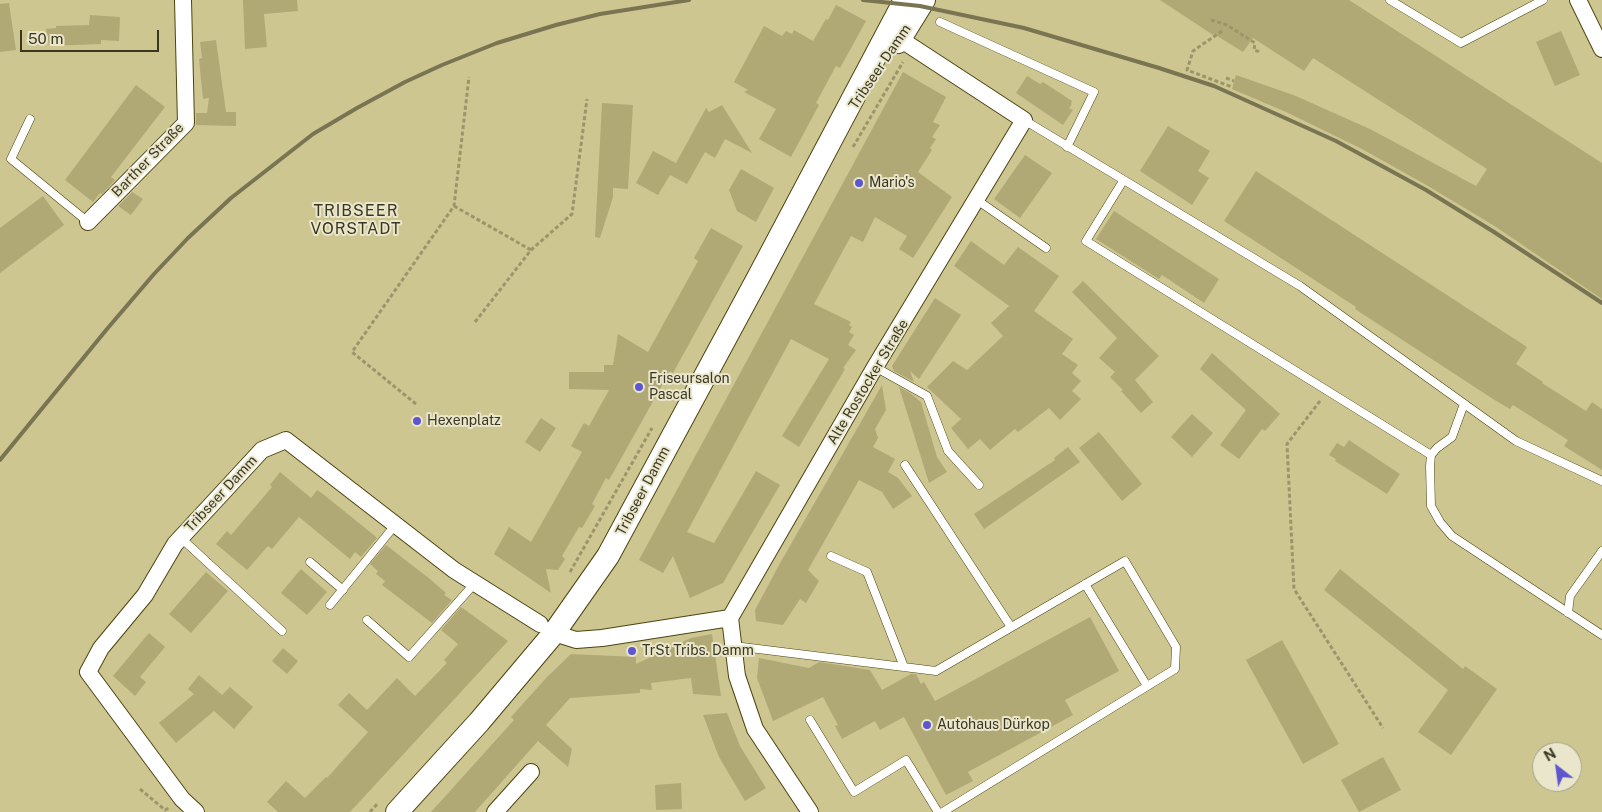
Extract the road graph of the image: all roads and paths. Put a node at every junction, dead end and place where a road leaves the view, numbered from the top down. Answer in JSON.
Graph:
{"nodes":[{"id":1,"x":183,"y":0,"type":"edge"},
{"id":2,"x":905,"y":0,"type":"edge"},
{"id":3,"x":924,"y":0,"type":"edge"},
{"id":4,"x":1390,"y":0,"type":"edge"},
{"id":5,"x":1543,"y":0,"type":"edge"},
{"id":6,"x":1578,"y":0,"type":"edge"},
{"id":7,"x":1212,"y":20,"type":"dead end"},
{"id":8,"x":940,"y":22,"type":"dead end"},
{"id":9,"x":1222,"y":31,"type":"dead end"},
{"id":10,"x":900,"y":39,"type":"junction"},
{"id":11,"x":1602,"y":49,"type":"edge"},
{"id":12,"x":1260,"y":52,"type":"dead end"},
{"id":13,"x":469,"y":77,"type":"dead end"},
{"id":14,"x":1226,"y":78,"type":"dead end"},
{"id":15,"x":1234,"y":81,"type":"dead end"},
{"id":16,"x":1232,"y":87,"type":"dead end"},
{"id":17,"x":587,"y":99,"type":"dead end"},
{"id":18,"x":30,"y":119,"type":"dead end"},
{"id":19,"x":1024,"y":120,"type":"junction"},
{"id":20,"x":834,"y":133,"type":"junction"},
{"id":21,"x":1067,"y":147,"type":"junction"},
{"id":22,"x":1123,"y":181,"type":"junction"},
{"id":23,"x":977,"y":200,"type":"junction"},
{"id":24,"x":454,"y":206,"type":"junction"},
{"id":25,"x":88,"y":222,"type":"joint"},
{"id":26,"x":1046,"y":248,"type":"dead end"},
{"id":27,"x":531,"y":250,"type":"junction"},
{"id":28,"x":475,"y":322,"type":"dead end"},
{"id":29,"x":875,"y":367,"type":"junction"},
{"id":30,"x":1328,"y":391,"type":"junction"},
{"id":31,"x":416,"y":404,"type":"dead end"},
{"id":32,"x":1464,"y":404,"type":"junction"},
{"id":33,"x":1431,"y":454,"type":"junction"},
{"id":34,"x":905,"y":465,"type":"dead end"},
{"id":35,"x":1602,"y":481,"type":"edge"},
{"id":36,"x":979,"y":485,"type":"dead end"},
{"id":37,"x":396,"y":524,"type":"junction"},
{"id":38,"x":181,"y":538,"type":"junction"},
{"id":39,"x":1602,"y":551,"type":"edge"},
{"id":40,"x":831,"y":556,"type":"dead end"},
{"id":41,"x":310,"y":562,"type":"dead end"},
{"id":42,"x":475,"y":583,"type":"junction"},
{"id":43,"x":1085,"y":584,"type":"junction"},
{"id":44,"x":343,"y":590,"type":"junction"},
{"id":45,"x":330,"y":605,"type":"dead end"},
{"id":46,"x":1568,"y":614,"type":"junction"},
{"id":47,"x":730,"y":618,"type":"junction"},
{"id":48,"x":367,"y":620,"type":"dead end"},
{"id":49,"x":1011,"y":627,"type":"junction"},
{"id":50,"x":547,"y":628,"type":"junction"},
{"id":51,"x":282,"y":631,"type":"dead end"},
{"id":52,"x":1602,"y":636,"type":"edge"},
{"id":53,"x":734,"y":646,"type":"junction"},
{"id":54,"x":904,"y":667,"type":"junction"},
{"id":55,"x":1147,"y":686,"type":"junction"},
{"id":56,"x":810,"y":720,"type":"dead end"},
{"id":57,"x":1383,"y":728,"type":"dead end"},
{"id":58,"x":531,"y":772,"type":"dead end"},
{"id":59,"x":196,"y":812,"type":"edge"},
{"id":60,"x":397,"y":812,"type":"edge"},
{"id":61,"x":495,"y":812,"type":"edge"},
{"id":62,"x":810,"y":812,"type":"edge"},
{"id":63,"x":938,"y":812,"type":"edge"},
{"id":64,"x":943,"y":812,"type":"edge"}],
"edges":[{"from":1,"to":25,"type":"street","name":"Barther Straße"},
{"from":2,"to":20,"type":"main road","name":"Tribseer Damm"},
{"from":3,"to":10,"type":"main road","name":"Tribseer Damm"},
{"from":4,"to":5,"type":"lane"},
{"from":6,"to":11,"type":"street"},
{"from":7,"to":12,"type":"path"},
{"from":8,"to":21,"type":"lane"},
{"from":9,"to":16,"type":"path"},
{"from":10,"to":19,"type":"street"},
{"from":10,"to":20,"type":"main road","name":"Tribseer Damm"},
{"from":13,"to":24,"type":"path"},
{"from":14,"to":15,"type":"path"},
{"from":17,"to":27,"type":"path"},
{"from":18,"to":25,"type":"lane"},
{"from":19,"to":21,"type":"lane"},
{"from":19,"to":23,"type":"street","name":"Alte Rostocker Straße"},
{"from":20,"to":50,"type":"main road","name":"Tribseer Damm"},
{"from":21,"to":22,"type":"lane"},
{"from":22,"to":30,"type":"lane"},
{"from":22,"to":32,"type":"lane"},
{"from":23,"to":26,"type":"lane"},
{"from":23,"to":29,"type":"street","name":"Alte Rostocker Straße"},
{"from":24,"to":27,"type":"path"},
{"from":24,"to":31,"type":"path"},
{"from":27,"to":28,"type":"path"},
{"from":29,"to":36,"type":"lane"},
{"from":29,"to":47,"type":"street","name":"Alte Rostocker Straße"},
{"from":30,"to":33,"type":"lane"},
{"from":30,"to":57,"type":"path"},
{"from":32,"to":33,"type":"lane"},
{"from":32,"to":35,"type":"lane"},
{"from":33,"to":46,"type":"lane"},
{"from":34,"to":49,"type":"lane"},
{"from":37,"to":38,"type":"street","name":"Tribseer Damm"},
{"from":37,"to":42,"type":"street","name":"Tribseer Damm"},
{"from":37,"to":44,"type":"lane"},
{"from":38,"to":51,"type":"lane"},
{"from":38,"to":59,"type":"street","name":"Tribseer Damm"},
{"from":39,"to":46,"type":"lane"},
{"from":40,"to":54,"type":"lane"},
{"from":41,"to":44,"type":"lane"},
{"from":42,"to":48,"type":"lane"},
{"from":42,"to":50,"type":"street","name":"Tribseer Damm"},
{"from":43,"to":49,"type":"lane"},
{"from":43,"to":55,"type":"lane"},
{"from":43,"to":55,"type":"lane"},
{"from":44,"to":45,"type":"lane"},
{"from":46,"to":52,"type":"lane"},
{"from":47,"to":50,"type":"street"},
{"from":47,"to":53,"type":"street"},
{"from":49,"to":54,"type":"lane"},
{"from":50,"to":60,"type":"main road","name":"Tribseer Damm"},
{"from":53,"to":54,"type":"lane"},
{"from":53,"to":62,"type":"street"},
{"from":55,"to":64,"type":"lane"},
{"from":56,"to":63,"type":"lane"},
{"from":58,"to":61,"type":"street"}]}
